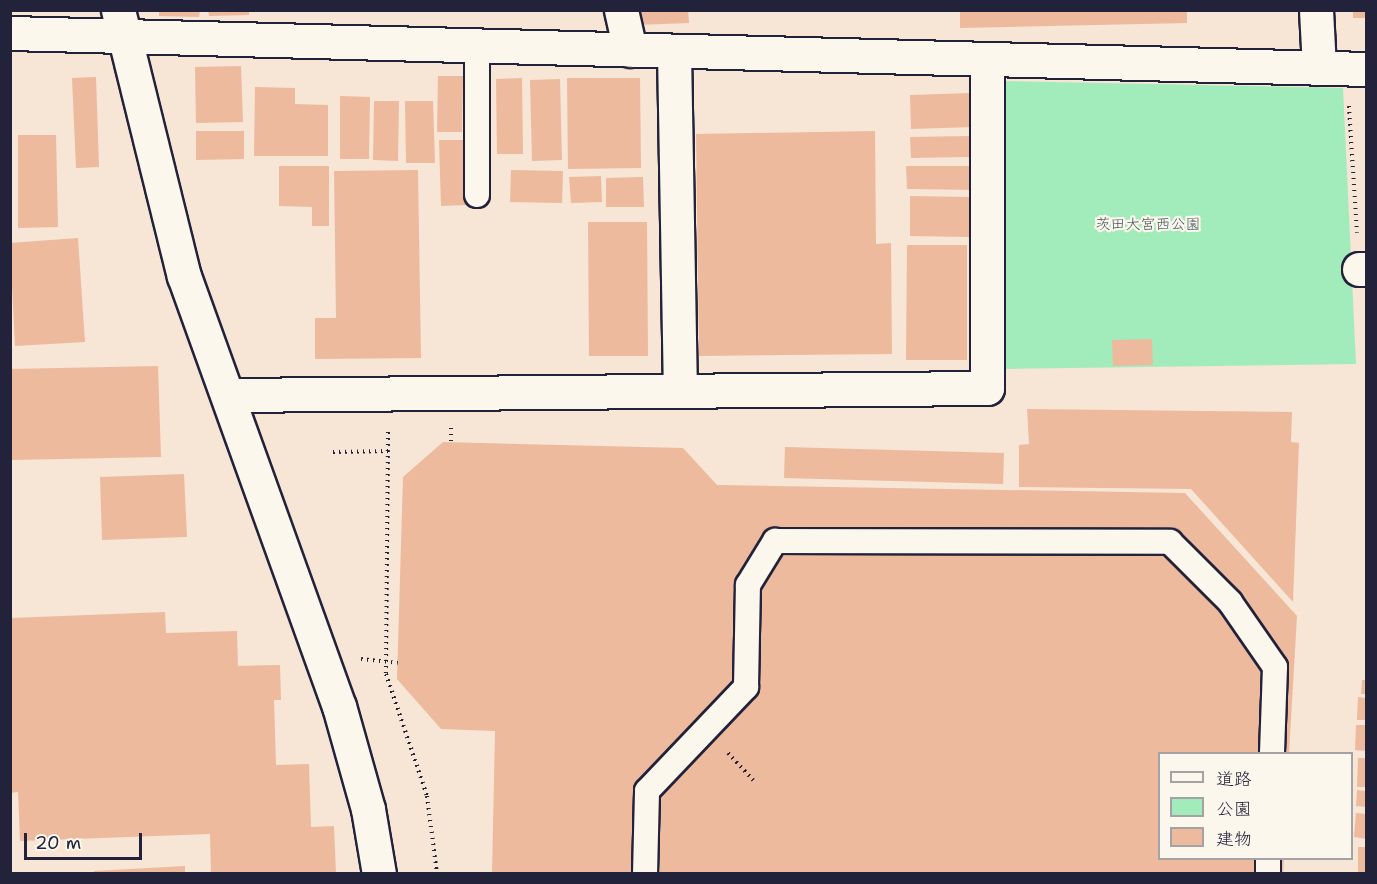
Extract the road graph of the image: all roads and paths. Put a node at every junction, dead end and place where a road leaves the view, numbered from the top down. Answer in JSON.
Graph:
{"nodes":[{"id":1,"x":621,"y":10,"type":"edge"},
{"id":2,"x":1316,"y":10,"type":"edge"},
{"id":3,"x":120,"y":24,"type":"edge"},
{"id":4,"x":10,"y":33,"type":"edge"},
{"id":5,"x":477,"y":46,"type":"junction"},
{"id":6,"x":630,"y":50,"type":"junction"},
{"id":7,"x":674,"y":51,"type":"junction"},
{"id":8,"x":987,"y":60,"type":"junction"},
{"id":9,"x":1344,"y":69,"type":"edge"},
{"id":10,"x":477,"y":195,"type":"dead end"},
{"id":11,"x":1363,"y":269,"type":"edge"},
{"id":12,"x":680,"y":390,"type":"junction"},
{"id":13,"x":229,"y":395,"type":"junction"},
{"id":14,"x":388,"y":451,"type":"dead end"},
{"id":15,"x":333,"y":452,"type":"dead end"},
{"id":16,"x":388,"y":465,"type":"dead end"},
{"id":17,"x":354,"y":658,"type":"dead end"},
{"id":18,"x":387,"y":662,"type":"junction"},
{"id":19,"x":398,"y":663,"type":"dead end"},
{"id":20,"x":728,"y":752,"type":"dead end"},
{"id":21,"x":1272,"y":752,"type":"edge"},
{"id":22,"x":753,"y":780,"type":"dead end"},
{"id":23,"x":379,"y":873,"type":"edge"},
{"id":24,"x":437,"y":873,"type":"edge"},
{"id":25,"x":645,"y":873,"type":"edge"}],
"edges":[{"from":1,"to":6,"type":"street"},
{"from":2,"to":9,"type":"street"},
{"from":3,"to":4,"type":"street"},
{"from":3,"to":5,"type":"street"},
{"from":3,"to":13,"type":"street"},
{"from":5,"to":6,"type":"street"},
{"from":5,"to":10,"type":"lane"},
{"from":6,"to":7,"type":"street"},
{"from":7,"to":8,"type":"street"},
{"from":7,"to":12,"type":"street"},
{"from":8,"to":9,"type":"street"},
{"from":8,"to":12,"type":"street"},
{"from":9,"to":11,"type":"path"},
{"from":12,"to":13,"type":"street"},
{"from":13,"to":23,"type":"street"},
{"from":14,"to":15,"type":"path"},
{"from":16,"to":18,"type":"path"},
{"from":17,"to":18,"type":"path"},
{"from":18,"to":19,"type":"path"},
{"from":18,"to":24,"type":"path"},
{"from":20,"to":22,"type":"path"},
{"from":21,"to":25,"type":"lane"}]}
